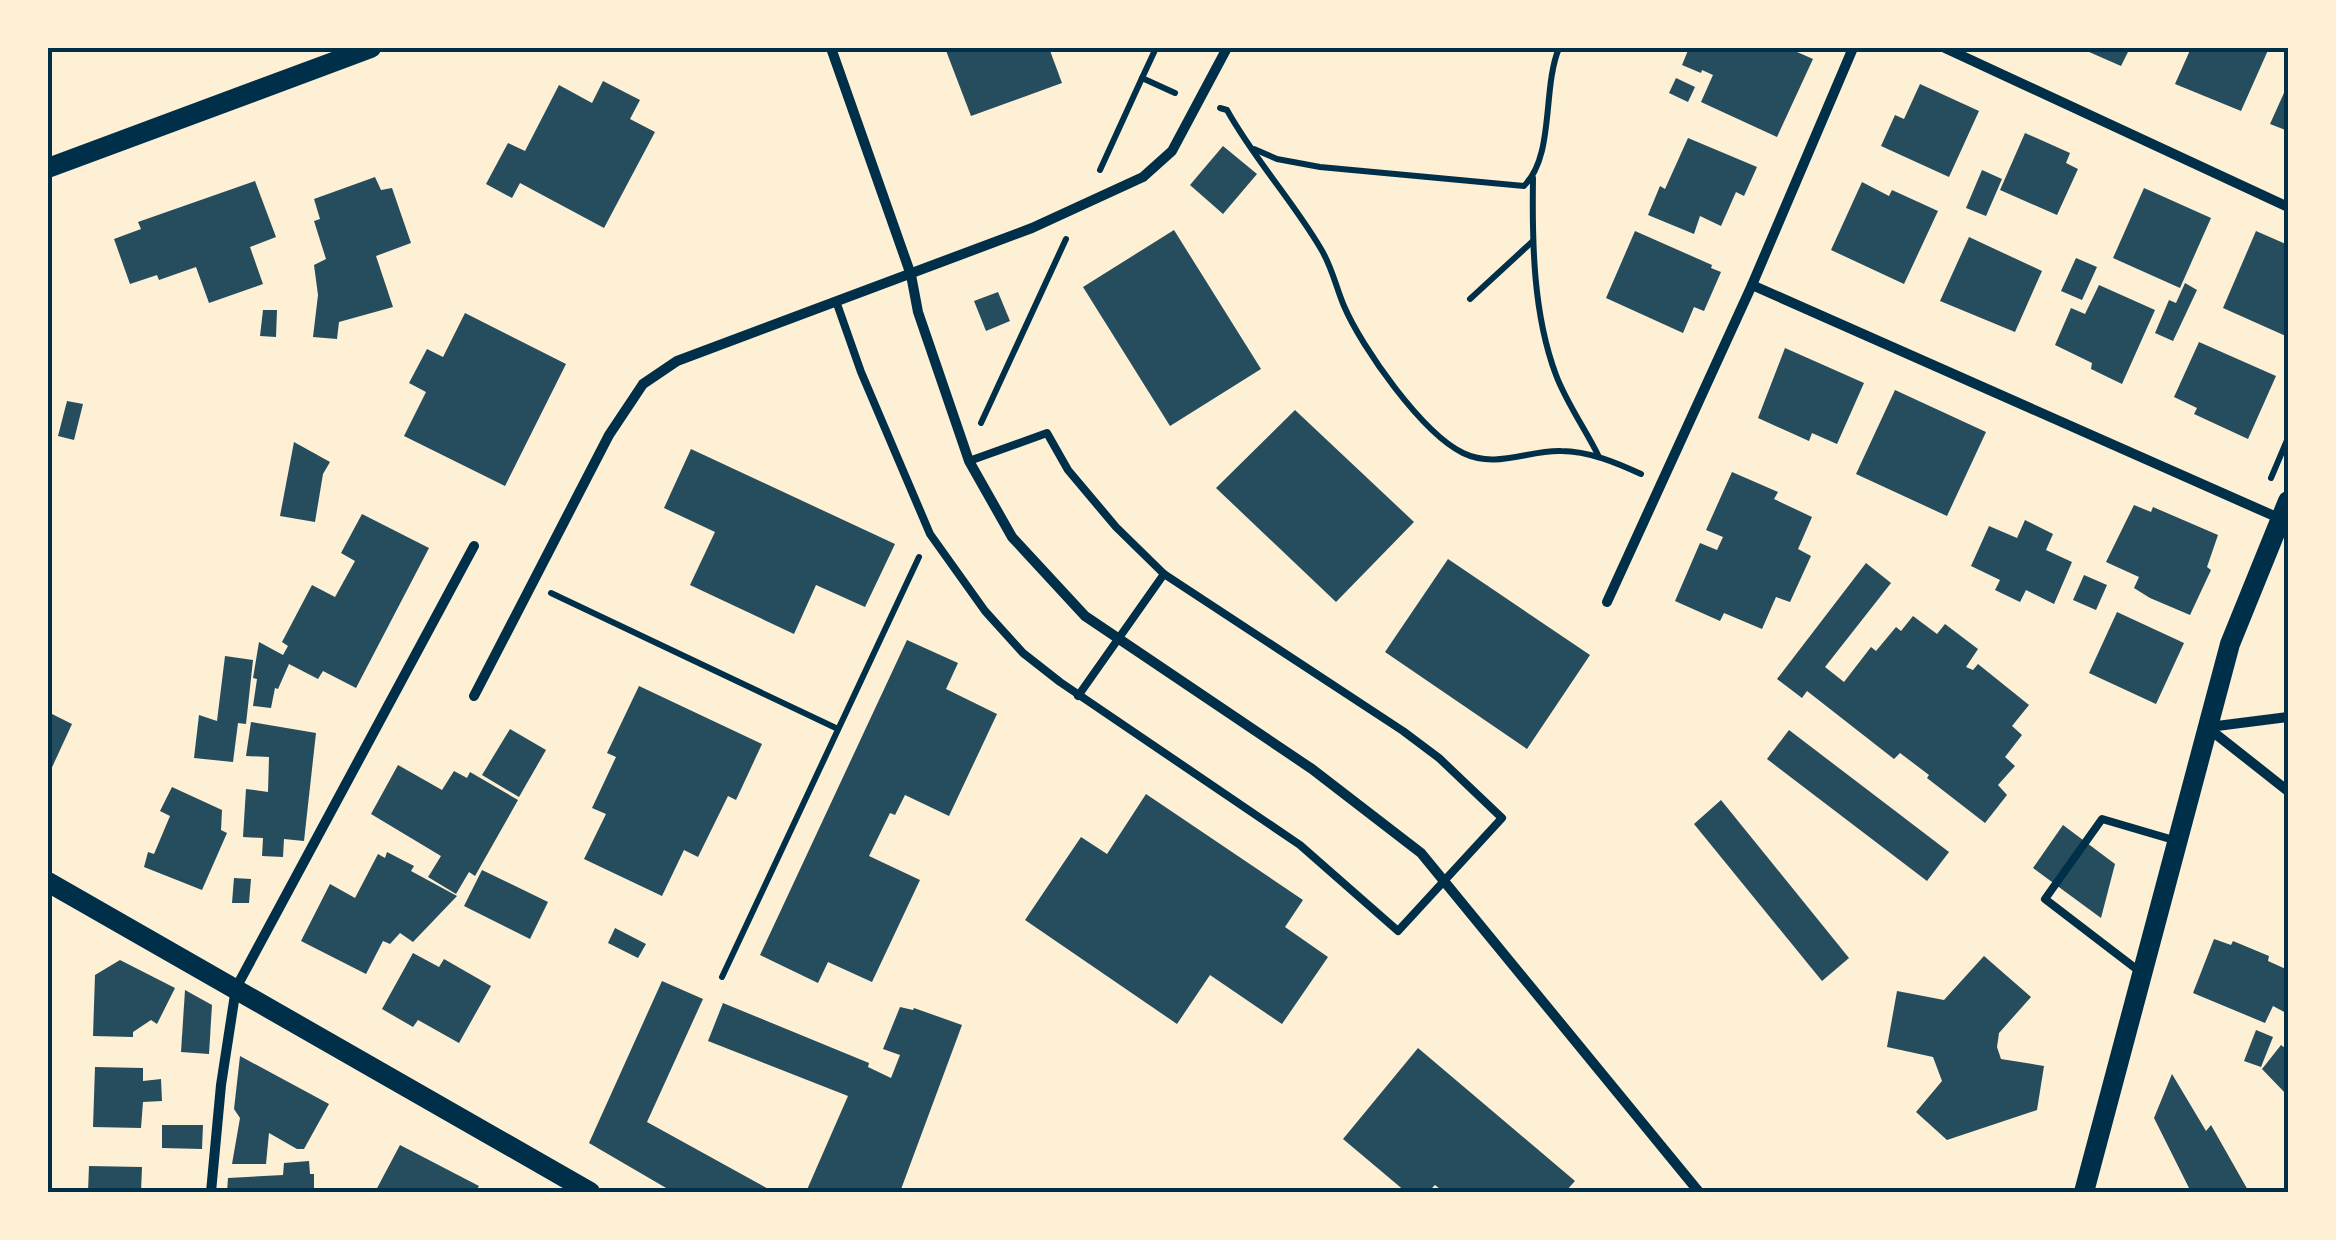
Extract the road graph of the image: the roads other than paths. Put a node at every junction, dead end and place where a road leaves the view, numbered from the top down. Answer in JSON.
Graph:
{"nodes":[{"id":1,"x":371,"y":48,"type":"edge"},
{"id":2,"x":831,"y":48,"type":"edge"},
{"id":3,"x":1227,"y":48,"type":"edge"},
{"id":4,"x":1852,"y":48,"type":"edge"},
{"id":5,"x":1946,"y":48,"type":"edge"},
{"id":6,"x":48,"y":168,"type":"edge"},
{"id":7,"x":2288,"y":208,"type":"edge"},
{"id":8,"x":912,"y":275,"type":"junction"},
{"id":9,"x":1752,"y":285,"type":"junction"},
{"id":10,"x":836,"y":301,"type":"junction"},
{"id":11,"x":968,"y":458,"type":"junction"},
{"id":12,"x":2285,"y":510,"type":"edge"},
{"id":13,"x":474,"y":546,"type":"dead end"},
{"id":14,"x":1164,"y":574,"type":"junction"},
{"id":15,"x":1607,"y":602,"type":"dead end"},
{"id":16,"x":1119,"y":638,"type":"junction"},
{"id":17,"x":474,"y":696,"type":"dead end"},
{"id":18,"x":1078,"y":696,"type":"junction"},
{"id":19,"x":2288,"y":717,"type":"edge"},
{"id":20,"x":2208,"y":727,"type":"junction"},
{"id":21,"x":2288,"y":792,"type":"edge"},
{"id":22,"x":2176,"y":841,"type":"junction"},
{"id":23,"x":1446,"y":880,"type":"junction"},
{"id":24,"x":48,"y":882,"type":"edge"},
{"id":25,"x":2141,"y":972,"type":"junction"},
{"id":26,"x":236,"y":988,"type":"junction"},
{"id":27,"x":211,"y":1192,"type":"edge"},
{"id":28,"x":590,"y":1192,"type":"edge"},
{"id":29,"x":1700,"y":1192,"type":"edge"},
{"id":30,"x":2084,"y":1192,"type":"edge"}],
"edges":[{"from":1,"to":6,"type":"main road"},
{"from":2,"to":8,"type":"street"},
{"from":3,"to":8,"type":"street"},
{"from":4,"to":9,"type":"street"},
{"from":5,"to":7,"type":"street"},
{"from":8,"to":10,"type":"street"},
{"from":8,"to":11,"type":"street"},
{"from":9,"to":12,"type":"street"},
{"from":9,"to":15,"type":"street"},
{"from":10,"to":17,"type":"street"},
{"from":10,"to":18,"type":"lane"},
{"from":11,"to":14,"type":"lane"},
{"from":11,"to":16,"type":"street"},
{"from":12,"to":20,"type":"main road"},
{"from":13,"to":26,"type":"street"},
{"from":14,"to":16,"type":"lane"},
{"from":14,"to":23,"type":"lane"},
{"from":16,"to":18,"type":"lane"},
{"from":16,"to":23,"type":"street"},
{"from":18,"to":23,"type":"lane"},
{"from":19,"to":20,"type":"street"},
{"from":20,"to":21,"type":"street"},
{"from":20,"to":22,"type":"main road"},
{"from":22,"to":25,"type":"main road"},
{"from":22,"to":25,"type":"lane"},
{"from":23,"to":29,"type":"street"},
{"from":24,"to":26,"type":"main road"},
{"from":25,"to":30,"type":"main road"},
{"from":26,"to":27,"type":"street"},
{"from":26,"to":28,"type":"main road"}]}
